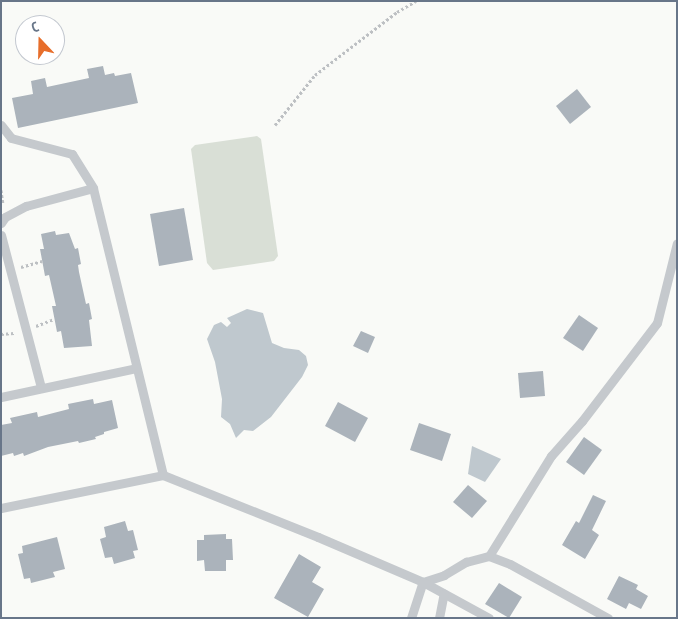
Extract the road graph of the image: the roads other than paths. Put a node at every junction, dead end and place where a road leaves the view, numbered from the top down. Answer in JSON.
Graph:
{"nodes":[{"id":1,"x":1,"y":125,"type":"edge"},
{"id":2,"x":93,"y":188,"type":"junction"},
{"id":3,"x":1,"y":222,"type":"edge"},
{"id":4,"x":1,"y":235,"type":"edge"},
{"id":5,"x":677,"y":243,"type":"edge"},
{"id":6,"x":136,"y":368,"type":"junction"},
{"id":7,"x":40,"y":388,"type":"junction"},
{"id":8,"x":1,"y":397,"type":"edge"},
{"id":9,"x":163,"y":475,"type":"junction"},
{"id":10,"x":1,"y":508,"type":"edge"},
{"id":11,"x":489,"y":556,"type":"junction"},
{"id":12,"x":423,"y":582,"type":"junction"},
{"id":13,"x":444,"y":593,"type":"junction"},
{"id":14,"x":411,"y":618,"type":"edge"},
{"id":15,"x":439,"y":618,"type":"edge"},
{"id":16,"x":489,"y":618,"type":"edge"},
{"id":17,"x":608,"y":618,"type":"edge"}],
"edges":[{"from":1,"to":2,"type":"lane"},
{"from":2,"to":3,"type":"lane"},
{"from":2,"to":6,"type":"lane"},
{"from":4,"to":7,"type":"lane"},
{"from":5,"to":11,"type":"lane"},
{"from":6,"to":7,"type":"lane"},
{"from":6,"to":9,"type":"lane"},
{"from":7,"to":8,"type":"lane"},
{"from":9,"to":10,"type":"lane"},
{"from":9,"to":12,"type":"lane"},
{"from":11,"to":12,"type":"lane"},
{"from":11,"to":17,"type":"lane"},
{"from":12,"to":13,"type":"lane"},
{"from":12,"to":14,"type":"lane"},
{"from":13,"to":15,"type":"lane"},
{"from":13,"to":16,"type":"lane"}]}
